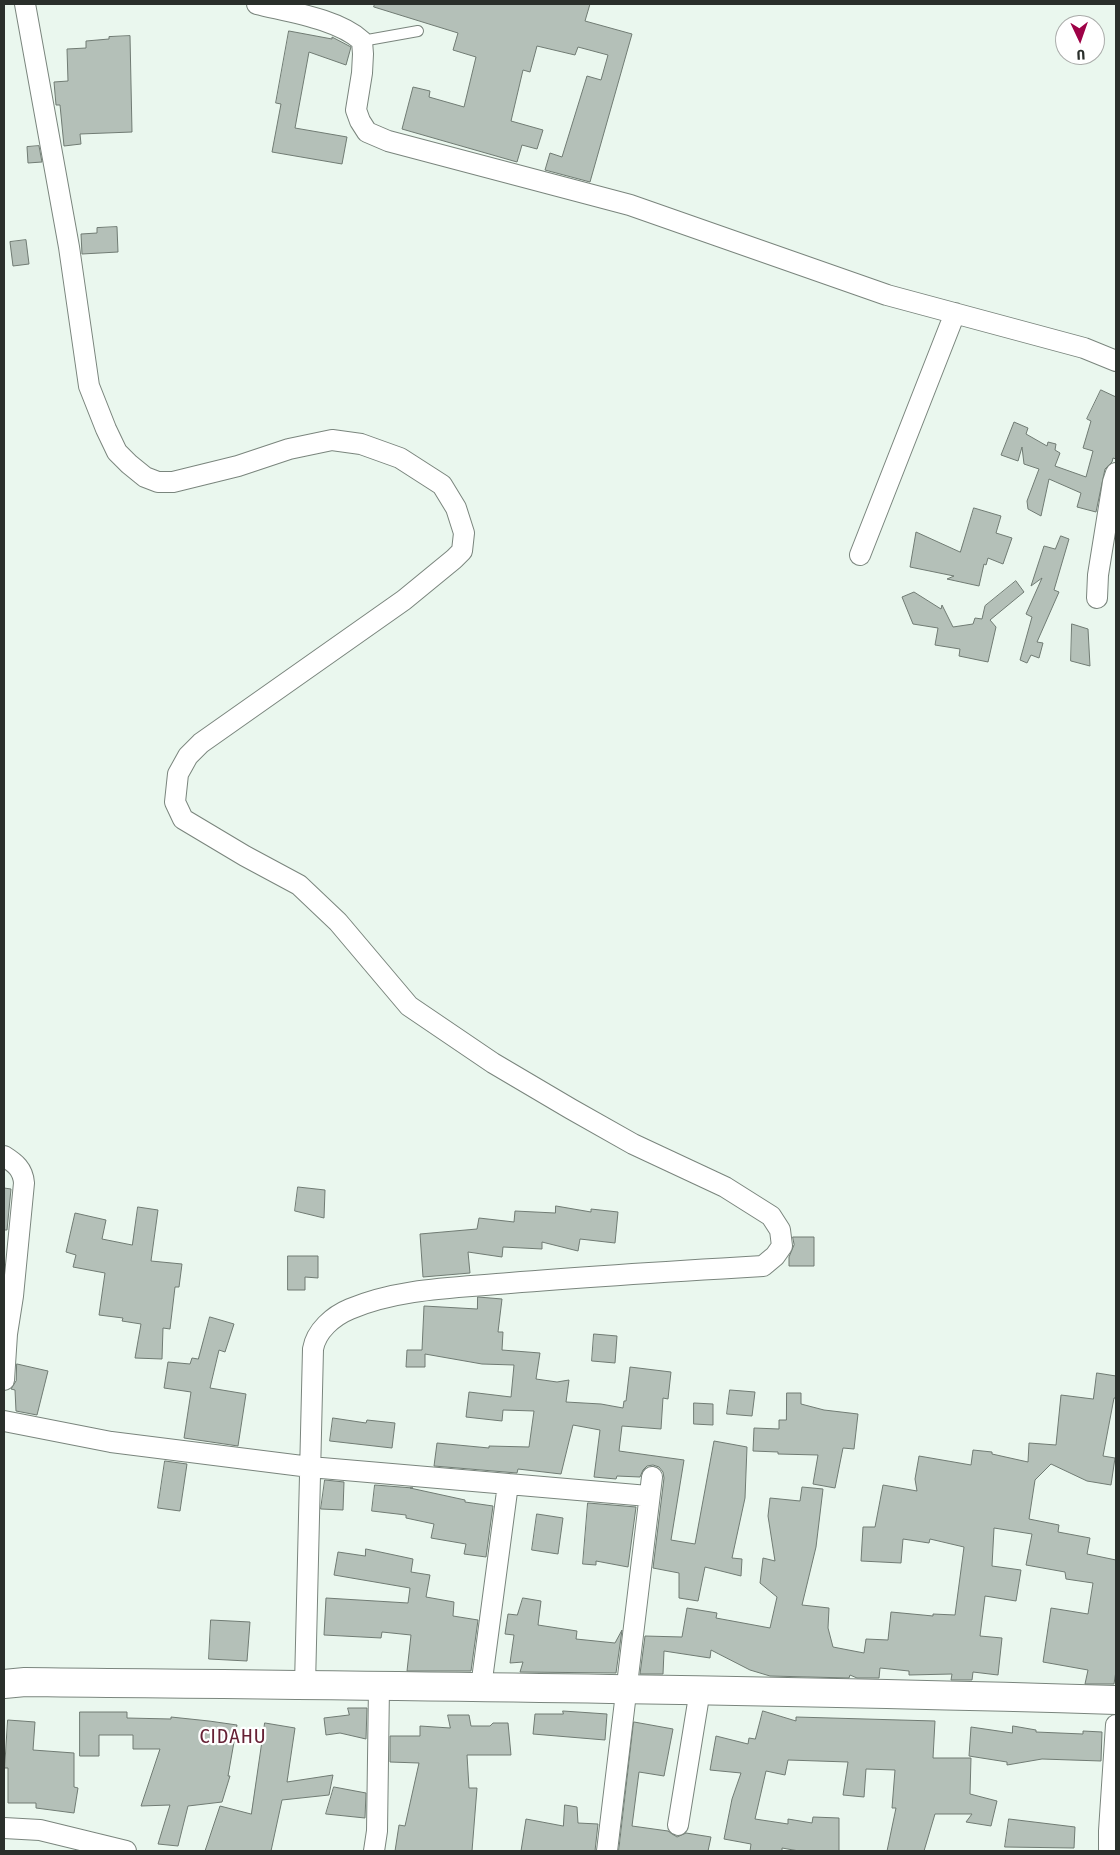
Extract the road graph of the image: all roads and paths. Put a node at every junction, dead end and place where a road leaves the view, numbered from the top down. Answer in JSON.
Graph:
{"nodes":[{"id":1,"x":25,"y":4,"type":"edge"},
{"id":2,"x":257,"y":4,"type":"edge"},
{"id":3,"x":418,"y":31,"type":"dead end"},
{"id":4,"x":362,"y":41,"type":"junction"},
{"id":5,"x":955,"y":313,"type":"junction"},
{"id":6,"x":1116,"y":361,"type":"edge"},
{"id":7,"x":1116,"y":473,"type":"edge"},
{"id":8,"x":860,"y":555,"type":"dead end"},
{"id":9,"x":1097,"y":598,"type":"dead end"},
{"id":10,"x":4,"y":1156,"type":"edge"},
{"id":11,"x":4,"y":1380,"type":"edge"},
{"id":12,"x":4,"y":1421,"type":"edge"},
{"id":13,"x":310,"y":1467,"type":"junction"},
{"id":14,"x":508,"y":1484,"type":"junction"},
{"id":15,"x":4,"y":1684,"type":"edge"},
{"id":16,"x":305,"y":1685,"type":"junction"},
{"id":17,"x":379,"y":1686,"type":"junction"},
{"id":18,"x":482,"y":1687,"type":"junction"},
{"id":19,"x":625,"y":1689,"type":"junction"},
{"id":20,"x":700,"y":1690,"type":"junction"},
{"id":21,"x":1116,"y":1700,"type":"edge"},
{"id":22,"x":1116,"y":1725,"type":"edge"},
{"id":23,"x":678,"y":1825,"type":"dead end"},
{"id":24,"x":4,"y":1828,"type":"edge"},
{"id":25,"x":126,"y":1851,"type":"edge"},
{"id":26,"x":374,"y":1851,"type":"edge"},
{"id":27,"x":607,"y":1851,"type":"edge"},
{"id":28,"x":1109,"y":1851,"type":"edge"}],
"edges":[{"from":1,"to":13,"type":"street"},
{"from":2,"to":4,"type":"street"},
{"from":3,"to":4,"type":"lane"},
{"from":4,"to":5,"type":"street"},
{"from":5,"to":6,"type":"street"},
{"from":5,"to":8,"type":"street"},
{"from":7,"to":9,"type":"street"},
{"from":10,"to":11,"type":"street"},
{"from":12,"to":13,"type":"street"},
{"from":13,"to":14,"type":"street"},
{"from":13,"to":16,"type":"street"},
{"from":14,"to":18,"type":"street"},
{"from":14,"to":19,"type":"street"},
{"from":15,"to":16,"type":"main road"},
{"from":16,"to":17,"type":"main road"},
{"from":17,"to":18,"type":"main road"},
{"from":17,"to":26,"type":"street"},
{"from":18,"to":19,"type":"main road"},
{"from":19,"to":20,"type":"main road"},
{"from":19,"to":27,"type":"street"},
{"from":20,"to":21,"type":"main road"},
{"from":20,"to":23,"type":"street"},
{"from":22,"to":28,"type":"street"},
{"from":24,"to":25,"type":"street"}]}
